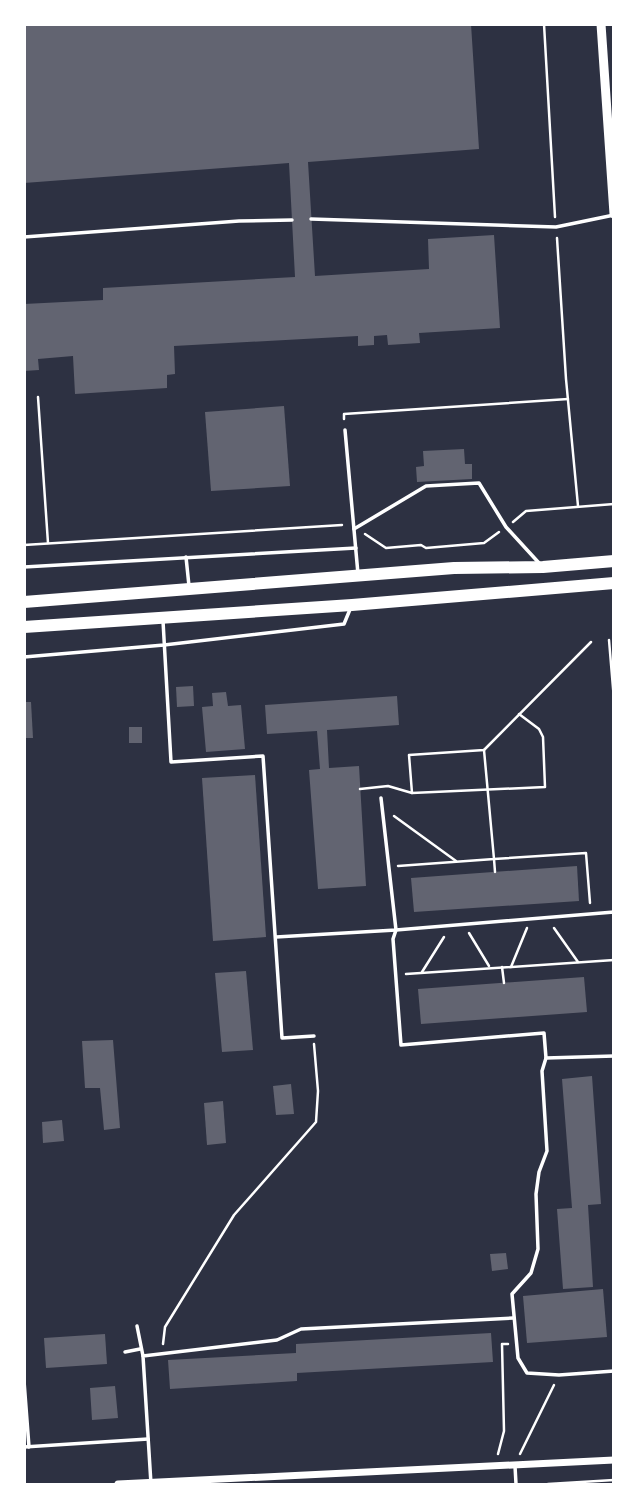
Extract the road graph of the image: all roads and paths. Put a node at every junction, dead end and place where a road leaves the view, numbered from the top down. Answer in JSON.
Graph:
{"nodes":[{"id":1,"x":544,"y":24,"type":"edge"},
{"id":2,"x":601,"y":24,"type":"edge"},
{"id":3,"x":613,"y":187,"type":"edge"},
{"id":4,"x":614,"y":215,"type":"edge"},
{"id":5,"x":311,"y":219,"type":"dead end"},
{"id":6,"x":292,"y":220,"type":"dead end"},
{"id":7,"x":556,"y":227,"type":"junction"},
{"id":8,"x":24,"y":237,"type":"edge"},
{"id":9,"x":38,"y":397,"type":"dead end"},
{"id":10,"x":568,"y":399,"type":"junction"},
{"id":11,"x":345,"y":430,"type":"joint"},
{"id":12,"x":614,"y":504,"type":"edge"},
{"id":13,"x":578,"y":506,"type":"junction"},
{"id":14,"x":506,"y":527,"type":"junction"},
{"id":15,"x":354,"y":529,"type":"junction"},
{"id":16,"x":48,"y":543,"type":"junction"},
{"id":17,"x":24,"y":545,"type":"edge"},
{"id":18,"x":356,"y":548,"type":"junction"},
{"id":19,"x":186,"y":557,"type":"junction"},
{"id":20,"x":614,"y":561,"type":"edge"},
{"id":21,"x":543,"y":567,"type":"junction"},
{"id":22,"x":24,"y":568,"type":"edge"},
{"id":23,"x":358,"y":576,"type":"junction"},
{"id":24,"x":614,"y":583,"type":"edge"},
{"id":25,"x":190,"y":589,"type":"junction"},
{"id":26,"x":24,"y":602,"type":"edge"},
{"id":27,"x":352,"y":605,"type":"junction"},
{"id":28,"x":163,"y":619,"type":"junction"},
{"id":29,"x":24,"y":627,"type":"edge"},
{"id":30,"x":609,"y":640,"type":"dead end"},
{"id":31,"x":591,"y":642,"type":"dead end"},
{"id":32,"x":164,"y":645,"type":"junction"},
{"id":33,"x":24,"y":657,"type":"edge"},
{"id":34,"x":614,"y":700,"type":"edge"},
{"id":35,"x":519,"y":714,"type":"junction"},
{"id":36,"x":484,"y":750,"type":"junction"},
{"id":37,"x":359,"y":789,"type":"dead end"},
{"id":38,"x":489,"y":790,"type":"junction"},
{"id":39,"x":412,"y":793,"type":"junction"},
{"id":40,"x":381,"y":798,"type":"dead end"},
{"id":41,"x":382,"y":808,"type":"junction"},
{"id":42,"x":494,"y":859,"type":"junction"},
{"id":43,"x":457,"y":862,"type":"junction"},
{"id":44,"x":388,"y":866,"type":"junction"},
{"id":45,"x":495,"y":872,"type":"dead end"},
{"id":46,"x":614,"y":912,"type":"edge"},
{"id":47,"x":592,"y":913,"type":"junction"},
{"id":48,"x":547,"y":917,"type":"junction"},
{"id":49,"x":531,"y":918,"type":"junction"},
{"id":50,"x":464,"y":924,"type":"junction"},
{"id":51,"x":452,"y":925,"type":"junction"},
{"id":52,"x":396,"y":930,"type":"junction"},
{"id":53,"x":276,"y":937,"type":"junction"},
{"id":54,"x":614,"y":960,"type":"edge"},
{"id":55,"x":578,"y":962,"type":"junction"},
{"id":56,"x":502,"y":967,"type":"junction"},
{"id":57,"x":511,"y":967,"type":"junction"},
{"id":58,"x":490,"y":968,"type":"junction"},
{"id":59,"x":422,"y":972,"type":"junction"},
{"id":60,"x":395,"y":974,"type":"junction"},
{"id":61,"x":504,"y":983,"type":"dead end"},
{"id":62,"x":314,"y":1036,"type":"joint"},
{"id":63,"x":614,"y":1056,"type":"edge"},
{"id":64,"x":546,"y":1058,"type":"junction"},
{"id":65,"x":513,"y":1318,"type":"junction"},
{"id":66,"x":136,"y":1326,"type":"dead end"},
{"id":67,"x":516,"y":1343,"type":"junction"},
{"id":68,"x":141,"y":1349,"type":"junction"},
{"id":69,"x":125,"y":1352,"type":"dead end"},
{"id":70,"x":162,"y":1354,"type":"junction"},
{"id":71,"x":143,"y":1356,"type":"junction"},
{"id":72,"x":614,"y":1371,"type":"edge"},
{"id":73,"x":559,"y":1375,"type":"junction"},
{"id":74,"x":24,"y":1381,"type":"edge"},
{"id":75,"x":148,"y":1440,"type":"junction"},
{"id":76,"x":27,"y":1447,"type":"edge"},
{"id":77,"x":614,"y":1460,"type":"edge"},
{"id":78,"x":515,"y":1464,"type":"junction"},
{"id":79,"x":495,"y":1466,"type":"junction"},
{"id":80,"x":614,"y":1480,"type":"edge"},
{"id":81,"x":151,"y":1483,"type":"edge"},
{"id":82,"x":118,"y":1485,"type":"edge"},
{"id":83,"x":516,"y":1485,"type":"edge"},
{"id":84,"x":548,"y":1485,"type":"edge"}],
"edges":[{"from":1,"to":7,"type":"path"},
{"from":2,"to":3,"type":"street"},
{"from":3,"to":4,"type":"street"},
{"from":4,"to":7,"type":"lane"},
{"from":5,"to":7,"type":"lane"},
{"from":6,"to":8,"type":"lane"},
{"from":7,"to":10,"type":"path"},
{"from":9,"to":16,"type":"path"},
{"from":10,"to":11,"type":"path"},
{"from":10,"to":13,"type":"path"},
{"from":11,"to":15,"type":"lane"},
{"from":12,"to":13,"type":"path"},
{"from":13,"to":14,"type":"path"},
{"from":14,"to":15,"type":"path"},
{"from":14,"to":15,"type":"lane"},
{"from":14,"to":21,"type":"lane"},
{"from":15,"to":16,"type":"path"},
{"from":15,"to":18,"type":"lane"},
{"from":16,"to":17,"type":"path"},
{"from":18,"to":19,"type":"lane"},
{"from":18,"to":23,"type":"lane"},
{"from":19,"to":22,"type":"lane"},
{"from":19,"to":25,"type":"lane"},
{"from":20,"to":21,"type":"main road"},
{"from":21,"to":23,"type":"main road"},
{"from":23,"to":25,"type":"main road"},
{"from":24,"to":27,"type":"main road"},
{"from":25,"to":26,"type":"main road"},
{"from":27,"to":28,"type":"main road"},
{"from":27,"to":32,"type":"lane"},
{"from":28,"to":29,"type":"main road"},
{"from":28,"to":32,"type":"lane"},
{"from":30,"to":34,"type":"path"},
{"from":31,"to":35,"type":"path"},
{"from":32,"to":33,"type":"lane"},
{"from":32,"to":53,"type":"lane"},
{"from":35,"to":36,"type":"path"},
{"from":35,"to":38,"type":"path"},
{"from":36,"to":38,"type":"path"},
{"from":36,"to":39,"type":"path"},
{"from":37,"to":39,"type":"path"},
{"from":38,"to":39,"type":"path"},
{"from":38,"to":42,"type":"path"},
{"from":40,"to":41,"type":"lane"},
{"from":41,"to":43,"type":"path"},
{"from":41,"to":44,"type":"lane"},
{"from":42,"to":43,"type":"path"},
{"from":42,"to":45,"type":"path"},
{"from":42,"to":47,"type":"path"},
{"from":43,"to":44,"type":"path"},
{"from":44,"to":52,"type":"lane"},
{"from":46,"to":47,"type":"lane"},
{"from":47,"to":48,"type":"lane"},
{"from":48,"to":49,"type":"lane"},
{"from":48,"to":55,"type":"path"},
{"from":49,"to":50,"type":"lane"},
{"from":49,"to":57,"type":"path"},
{"from":50,"to":51,"type":"lane"},
{"from":50,"to":58,"type":"path"},
{"from":51,"to":52,"type":"lane"},
{"from":51,"to":59,"type":"path"},
{"from":52,"to":53,"type":"lane"},
{"from":52,"to":60,"type":"lane"},
{"from":53,"to":62,"type":"lane"},
{"from":54,"to":55,"type":"path"},
{"from":55,"to":57,"type":"path"},
{"from":56,"to":57,"type":"path"},
{"from":56,"to":58,"type":"path"},
{"from":56,"to":61,"type":"path"},
{"from":58,"to":59,"type":"path"},
{"from":59,"to":60,"type":"path"},
{"from":60,"to":64,"type":"lane"},
{"from":62,"to":70,"type":"path"},
{"from":63,"to":64,"type":"lane"},
{"from":64,"to":65,"type":"lane"},
{"from":65,"to":67,"type":"lane"},
{"from":65,"to":70,"type":"lane"},
{"from":66,"to":68,"type":"lane"},
{"from":67,"to":73,"type":"lane"},
{"from":67,"to":79,"type":"path"},
{"from":68,"to":69,"type":"lane"},
{"from":68,"to":71,"type":"lane"},
{"from":70,"to":71,"type":"lane"},
{"from":71,"to":75,"type":"lane"},
{"from":72,"to":73,"type":"lane"},
{"from":73,"to":78,"type":"path"},
{"from":74,"to":76,"type":"lane"},
{"from":75,"to":76,"type":"lane"},
{"from":75,"to":81,"type":"lane"},
{"from":77,"to":78,"type":"street"},
{"from":78,"to":79,"type":"street"},
{"from":78,"to":83,"type":"lane"},
{"from":79,"to":81,"type":"street"},
{"from":80,"to":84,"type":"path"},
{"from":81,"to":82,"type":"street"}]}
